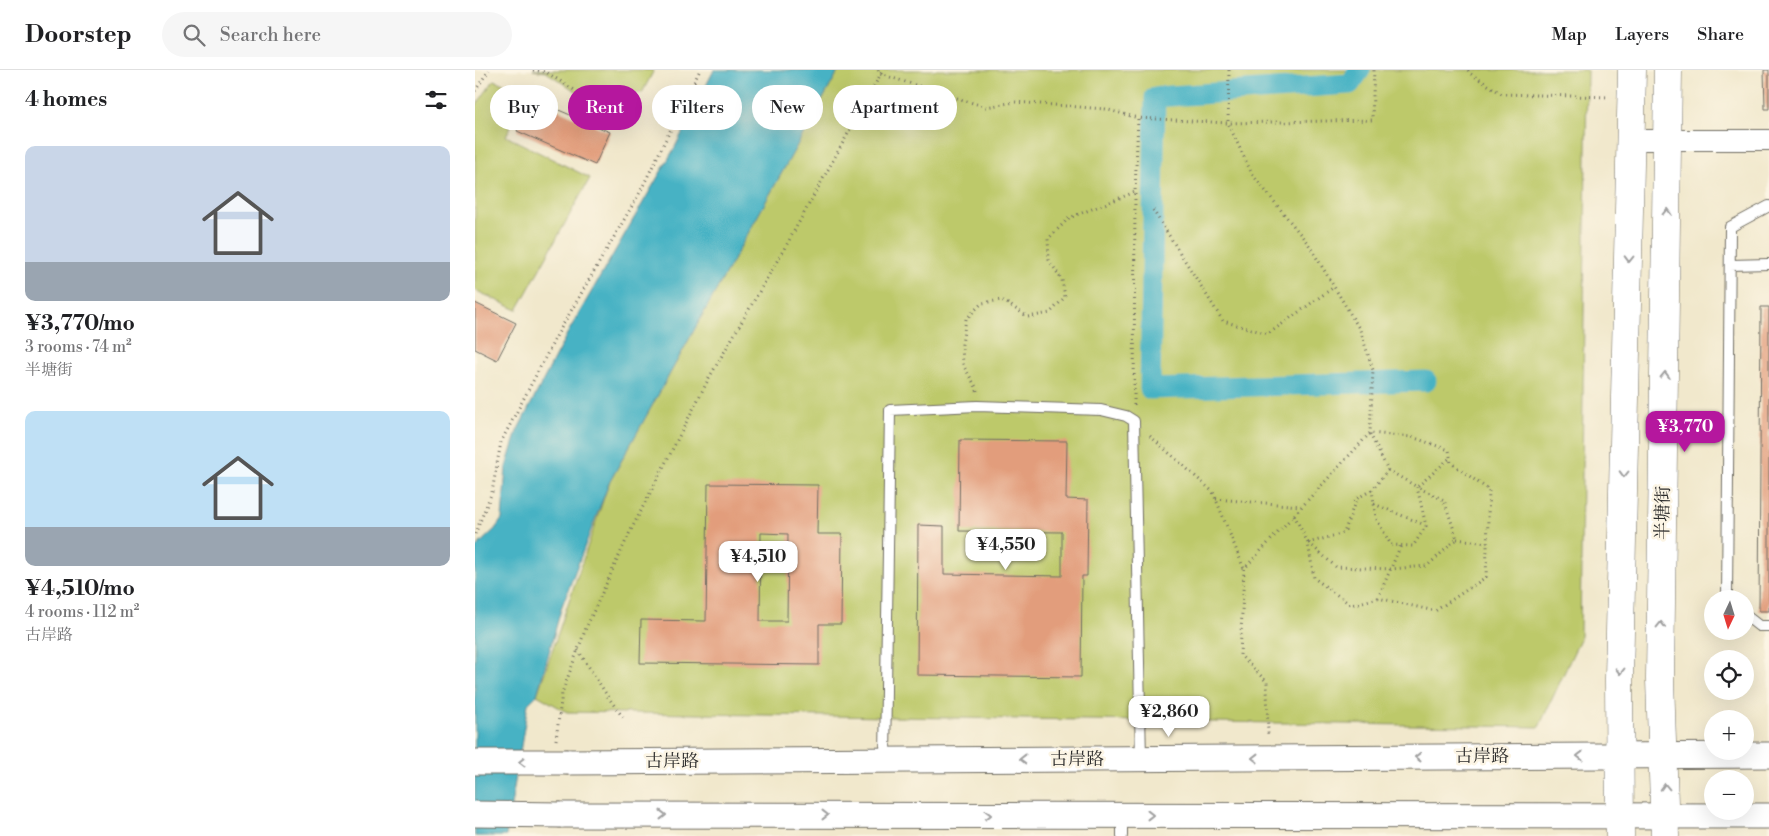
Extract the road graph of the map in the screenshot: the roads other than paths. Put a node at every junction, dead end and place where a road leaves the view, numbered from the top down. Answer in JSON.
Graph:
{"nodes":[{"id":1,"x":1632,"y":70,"type":"edge"},
{"id":2,"x":1668,"y":70,"type":"edge"},
{"id":3,"x":1631,"y":140,"type":"junction"},
{"id":4,"x":1668,"y":140,"type":"junction"},
{"id":5,"x":1769,"y":140,"type":"edge"},
{"id":6,"x":1769,"y":206,"type":"edge"},
{"id":7,"x":1769,"y":264,"type":"edge"},
{"id":8,"x":1730,"y":265,"type":"junction"},
{"id":9,"x":1727,"y":590,"type":"edge"},
{"id":10,"x":1754,"y":622,"type":"edge"},
{"id":11,"x":1769,"y":626,"type":"edge"},
{"id":12,"x":1664,"y":755,"type":"junction"},
{"id":13,"x":1769,"y":755,"type":"edge"},
{"id":14,"x":1619,"y":756,"type":"junction"},
{"id":15,"x":1141,"y":759,"type":"junction"},
{"id":16,"x":885,"y":760,"type":"junction"},
{"id":17,"x":475,"y":762,"type":"edge"},
{"id":18,"x":475,"y":814,"type":"edge"},
{"id":19,"x":1769,"y":816,"type":"edge"},
{"id":20,"x":627,"y":825,"type":"edge"},
{"id":21,"x":1122,"y":826,"type":"edge"},
{"id":22,"x":1620,"y":826,"type":"edge"},
{"id":23,"x":1665,"y":826,"type":"edge"}],
"edges":[{"from":1,"to":3,"type":"main road"},
{"from":2,"to":4,"type":"main road","name":"半塘街"},
{"from":3,"to":4,"type":"street"},
{"from":3,"to":14,"type":"main road","one_way":true},
{"from":4,"to":5,"type":"street"},
{"from":12,"to":4,"type":"main road","name":"半塘街","one_way":true},
{"from":6,"to":8,"type":"lane"},
{"from":7,"to":8,"type":"lane"},
{"from":8,"to":9,"type":"lane"},
{"from":10,"to":11,"type":"lane"},
{"from":12,"to":13,"type":"street","name":"古岸路"},
{"from":12,"to":14,"type":"street","name":"古岸路"},
{"from":23,"to":12,"type":"main road","name":"半塘街","one_way":true},
{"from":14,"to":15,"type":"street","name":"古岸路","one_way":true},
{"from":14,"to":22,"type":"main road"},
{"from":15,"to":16,"type":"street","name":"古岸路","one_way":true},
{"from":15,"to":16,"type":"lane"},
{"from":16,"to":17,"type":"street","name":"古岸路","one_way":true,"bridge":true},
{"from":18,"to":20,"type":"street","bridge":true},
{"from":19,"to":23,"type":"street"},
{"from":20,"to":21,"type":"street","one_way":true},
{"from":21,"to":22,"type":"street","one_way":true},
{"from":22,"to":23,"type":"street"}]}
